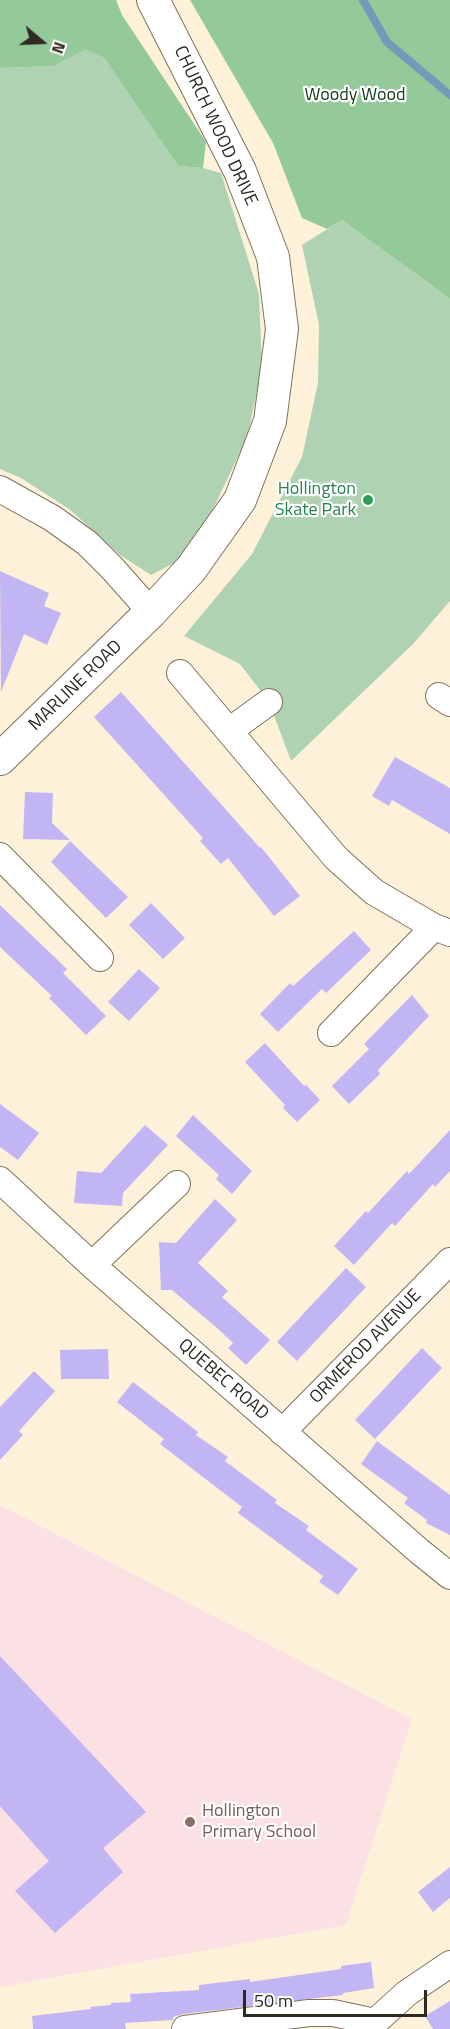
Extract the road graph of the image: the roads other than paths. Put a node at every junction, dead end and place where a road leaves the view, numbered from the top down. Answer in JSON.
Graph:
{"nodes":[{"id":1,"x":153,"y":0,"type":"edge"},
{"id":2,"x":0,"y":489,"type":"edge"},
{"id":3,"x":151,"y":612,"type":"junction"},
{"id":4,"x":180,"y":673,"type":"dead end"},
{"id":5,"x":269,"y":702,"type":"dead end"},
{"id":6,"x":229,"y":731,"type":"junction"},
{"id":7,"x":0,"y":759,"type":"edge"},
{"id":8,"x":0,"y":856,"type":"edge"},
{"id":9,"x":442,"y":930,"type":"edge"},
{"id":10,"x":100,"y":958,"type":"dead end"},
{"id":11,"x":331,"y":1034,"type":"dead end"},
{"id":12,"x":0,"y":1180,"type":"edge"},
{"id":13,"x":177,"y":1184,"type":"dead end"},
{"id":14,"x":450,"y":1261,"type":"edge"},
{"id":15,"x":92,"y":1265,"type":"junction"},
{"id":16,"x":282,"y":1432,"type":"junction"},
{"id":17,"x":450,"y":1576,"type":"edge"},
{"id":18,"x":450,"y":1964,"type":"edge"},
{"id":19,"x":373,"y":2026,"type":"edge"},
{"id":20,"x":184,"y":2029,"type":"edge"}],
"edges":[{"from":1,"to":3,"type":"street","name":"CHURCH WOOD DRIVE"},
{"from":2,"to":3,"type":"street"},
{"from":3,"to":7,"type":"street","name":"MARLINE ROAD"},
{"from":4,"to":6,"type":"street"},
{"from":5,"to":6,"type":"street"},
{"from":6,"to":9,"type":"street"},
{"from":8,"to":10,"type":"street"},
{"from":9,"to":11,"type":"street"},
{"from":12,"to":15,"type":"street","name":"QUEBEC ROAD"},
{"from":13,"to":15,"type":"street"},
{"from":14,"to":16,"type":"street","name":"ORMEROD AVENUE"},
{"from":15,"to":16,"type":"street","name":"QUEBEC ROAD"},
{"from":16,"to":17,"type":"street","name":"QUEBEC ROAD"},
{"from":18,"to":19,"type":"street"},
{"from":19,"to":20,"type":"street"}]}
